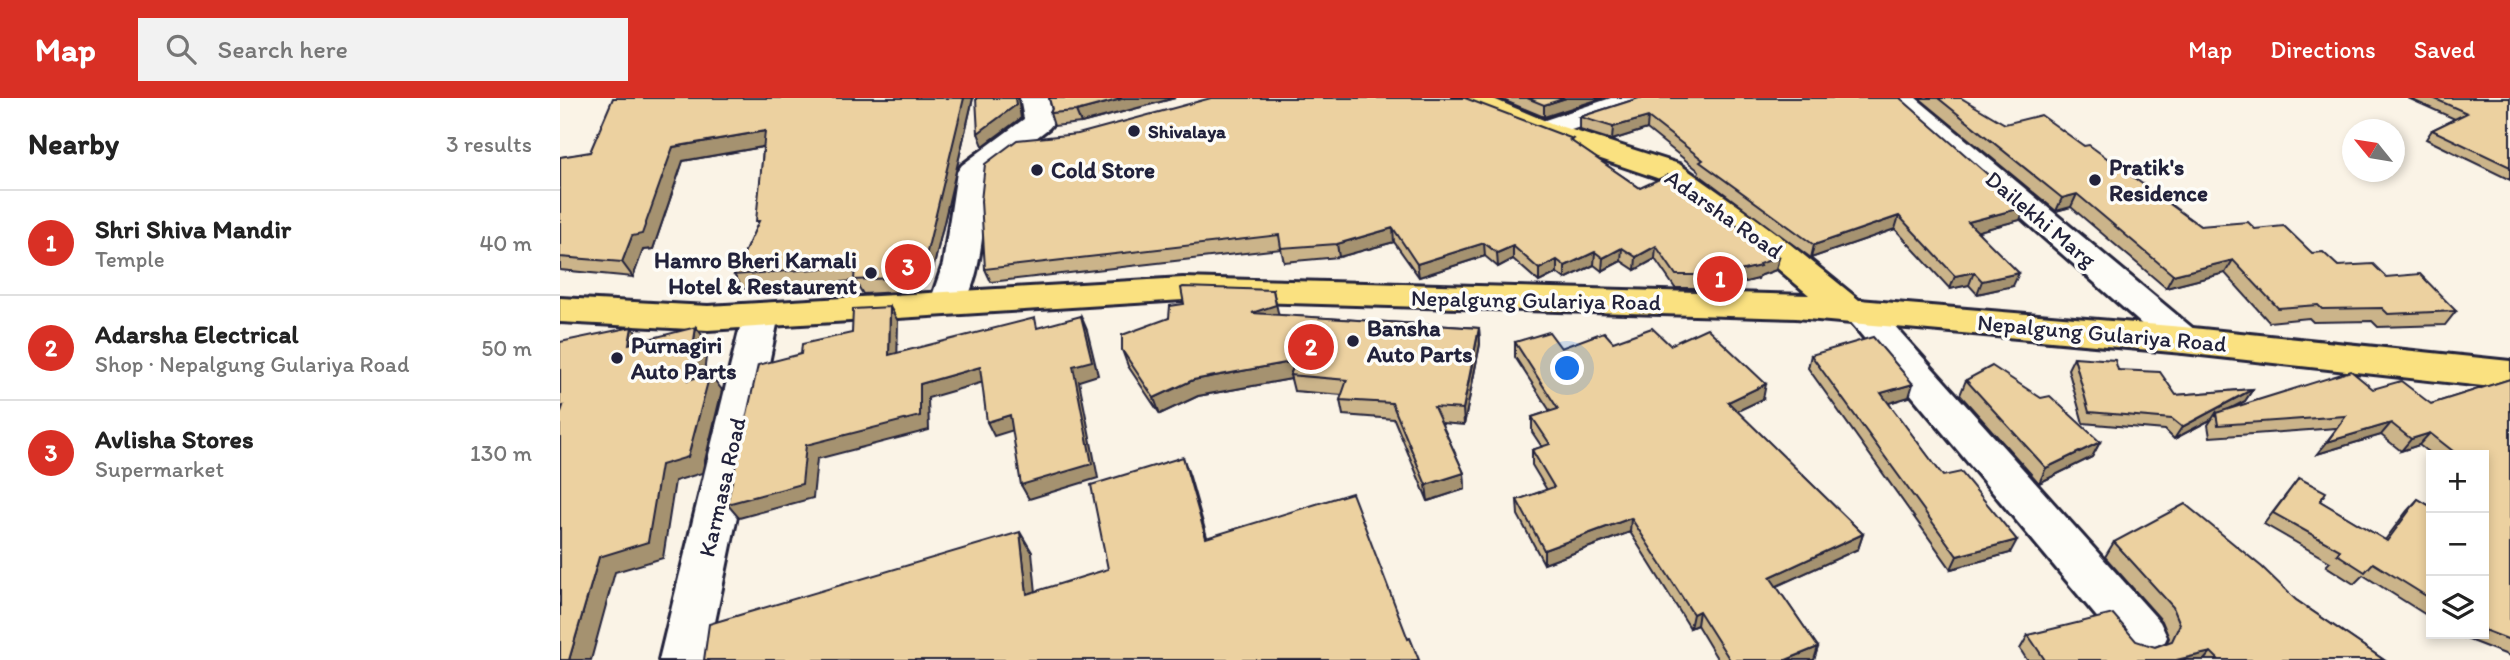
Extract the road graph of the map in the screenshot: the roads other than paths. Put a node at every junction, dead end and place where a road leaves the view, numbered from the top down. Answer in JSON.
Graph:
{"nodes":[{"id":1,"x":1034,"y":98,"type":"edge"},
{"id":2,"x":1466,"y":98,"type":"edge"},
{"id":3,"x":1639,"y":98,"type":"edge"},
{"id":4,"x":1899,"y":98,"type":"edge"},
{"id":5,"x":1543,"y":130,"type":"junction"},
{"id":6,"x":1059,"y":137,"type":"edge"},
{"id":7,"x":1012,"y":142,"type":"junction"},
{"id":8,"x":948,"y":302,"type":"junction"},
{"id":9,"x":560,"y":310,"type":"edge"},
{"id":10,"x":1856,"y":312,"type":"junction"},
{"id":11,"x":761,"y":315,"type":"junction"},
{"id":12,"x":2182,"y":340,"type":"junction"},
{"id":13,"x":2510,"y":375,"type":"edge"},
{"id":14,"x":2143,"y":637,"type":"dead end"},
{"id":15,"x":683,"y":660,"type":"edge"}],
"edges":[{"from":1,"to":7,"type":"street"},
{"from":2,"to":5,"type":"main road","name":"Adarsha Road"},
{"from":3,"to":5,"type":"street"},
{"from":4,"to":12,"type":"street","name":"Dailekhi Marg"},
{"from":5,"to":10,"type":"main road","name":"Adarsha Road"},
{"from":6,"to":7,"type":"street"},
{"from":7,"to":8,"type":"street"},
{"from":8,"to":10,"type":"main road","name":"Nepalgung Gulariya Road"},
{"from":8,"to":11,"type":"main road","name":"Nepalgung Gulariya Road"},
{"from":9,"to":11,"type":"main road","name":"Nepalgung Gulariya Road"},
{"from":10,"to":12,"type":"main road","name":"Nepalgung Gulariya Road"},
{"from":10,"to":14,"type":"street"},
{"from":11,"to":15,"type":"street","name":"Karmasa Road"},
{"from":12,"to":13,"type":"main road","name":"Nepalgung Gulariya Road"}]}
